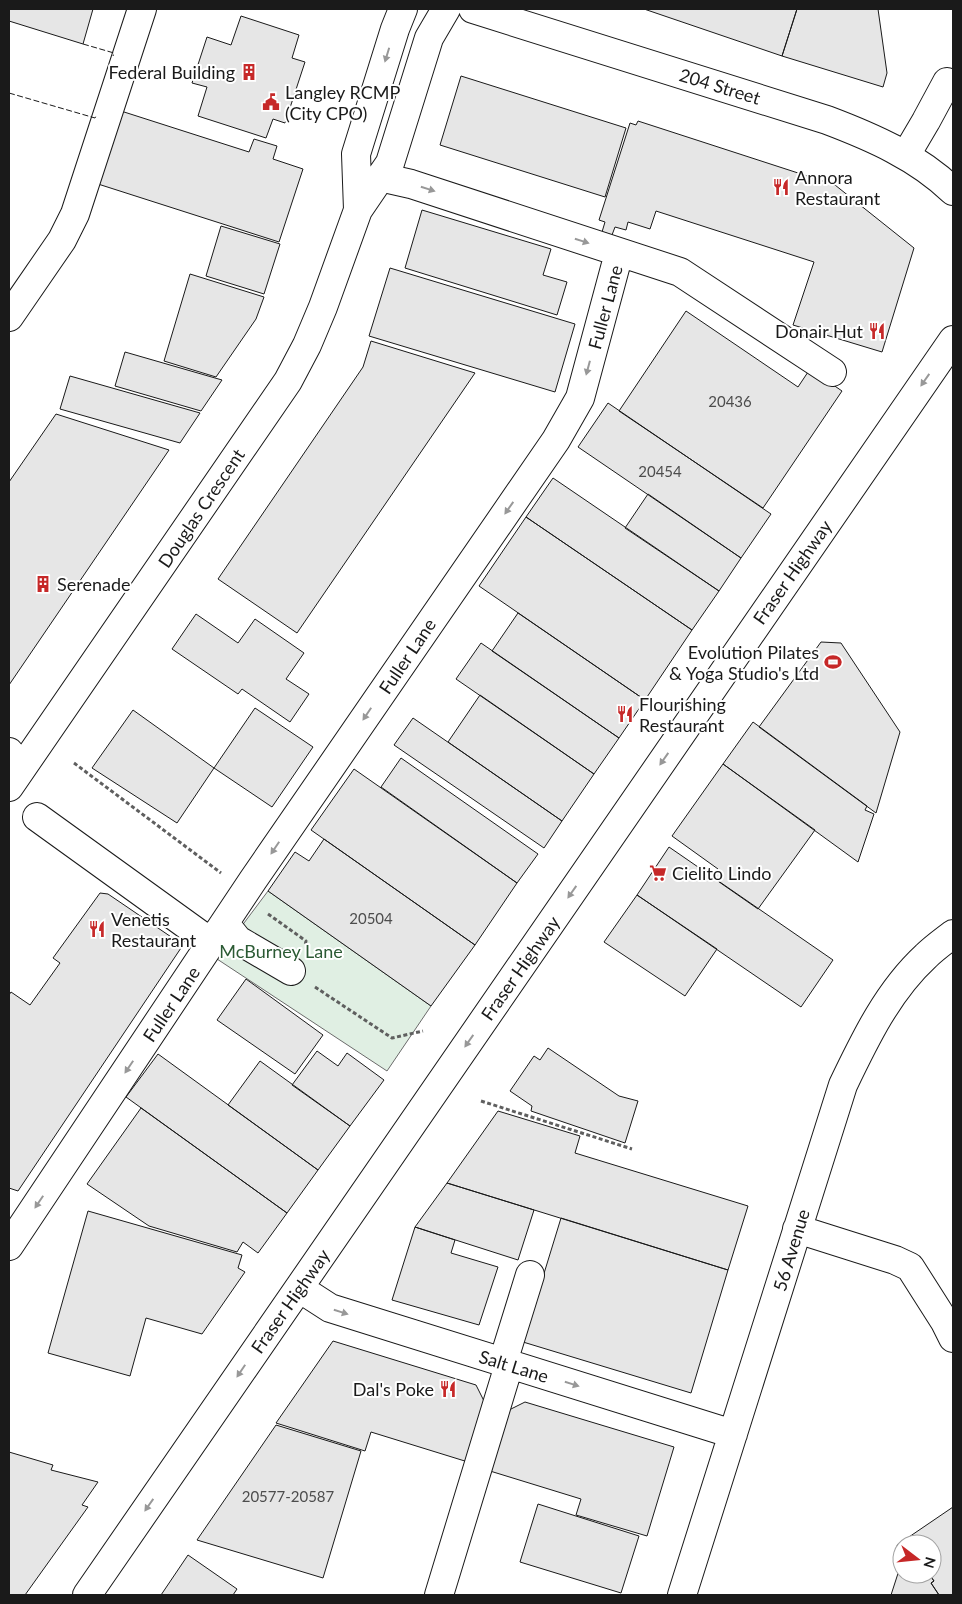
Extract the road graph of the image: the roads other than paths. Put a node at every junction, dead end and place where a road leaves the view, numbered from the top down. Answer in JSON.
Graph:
{"nodes":[{"id":1,"x":142,"y":9,"type":"edge"},
{"id":2,"x":404,"y":9,"type":"edge"},
{"id":3,"x":446,"y":9,"type":"edge"},
{"id":4,"x":473,"y":9,"type":"edge"},
{"id":5,"x":947,"y":82,"type":"dead end"},
{"id":6,"x":906,"y":155,"type":"junction"},
{"id":7,"x":380,"y":177,"type":"junction"},
{"id":8,"x":953,"y":191,"type":"edge"},
{"id":9,"x":358,"y":210,"type":"junction"},
{"id":10,"x":620,"y":253,"type":"junction"},
{"id":11,"x":9,"y":317,"type":"edge"},
{"id":12,"x":953,"y":340,"type":"edge"},
{"id":13,"x":832,"y":372,"type":"dead end"},
{"id":14,"x":13,"y":769,"type":"edge"},
{"id":15,"x":36,"y":817,"type":"dead end"},
{"id":16,"x":226,"y":934,"type":"junction"},
{"id":17,"x":953,"y":934,"type":"edge"},
{"id":18,"x":291,"y":972,"type":"dead end"},
{"id":19,"x":797,"y":1229,"type":"junction"},
{"id":20,"x":9,"y":1246,"type":"edge"},
{"id":21,"x":530,"y":1275,"type":"dead end"},
{"id":22,"x":299,"y":1288,"type":"junction"},
{"id":23,"x":953,"y":1338,"type":"edge"},
{"id":24,"x":506,"y":1363,"type":"junction"},
{"id":25,"x":733,"y":1434,"type":"junction"},
{"id":26,"x":87,"y":1595,"type":"edge"},
{"id":27,"x":439,"y":1595,"type":"edge"},
{"id":28,"x":682,"y":1595,"type":"edge"}],
"edges":[{"from":1,"to":11,"type":"street"},
{"from":2,"to":9,"type":"street","name":"Douglas Crescent","one_way":true},
{"from":3,"to":7,"type":"street","name":"Douglas Crescent"},
{"from":4,"to":6,"type":"street","name":"204 Street"},
{"from":5,"to":6,"type":"street"},
{"from":6,"to":8,"type":"street","name":"204 Street"},
{"from":7,"to":9,"type":"street","name":"Douglas Crescent"},
{"from":7,"to":10,"type":"street","name":"Fuller Lane","one_way":true},
{"from":9,"to":14,"type":"street","name":"Douglas Crescent"},
{"from":10,"to":13,"type":"street"},
{"from":10,"to":16,"type":"street","name":"Fuller Lane","one_way":true},
{"from":12,"to":22,"type":"street","name":"Fraser Highway","one_way":true},
{"from":15,"to":16,"type":"street"},
{"from":16,"to":18,"type":"street"},
{"from":16,"to":20,"type":"street","name":"Fuller Lane","one_way":true},
{"from":17,"to":19,"type":"street","name":"56 Avenue"},
{"from":19,"to":23,"type":"street"},
{"from":19,"to":25,"type":"street","name":"56 Avenue"},
{"from":21,"to":24,"type":"street"},
{"from":22,"to":24,"type":"street","name":"Salt Lane","one_way":true},
{"from":22,"to":26,"type":"street","name":"Fraser Highway","one_way":true},
{"from":24,"to":25,"type":"street","name":"Salt Lane","one_way":true},
{"from":24,"to":27,"type":"street"},
{"from":25,"to":28,"type":"street","name":"56 Avenue"}]}
